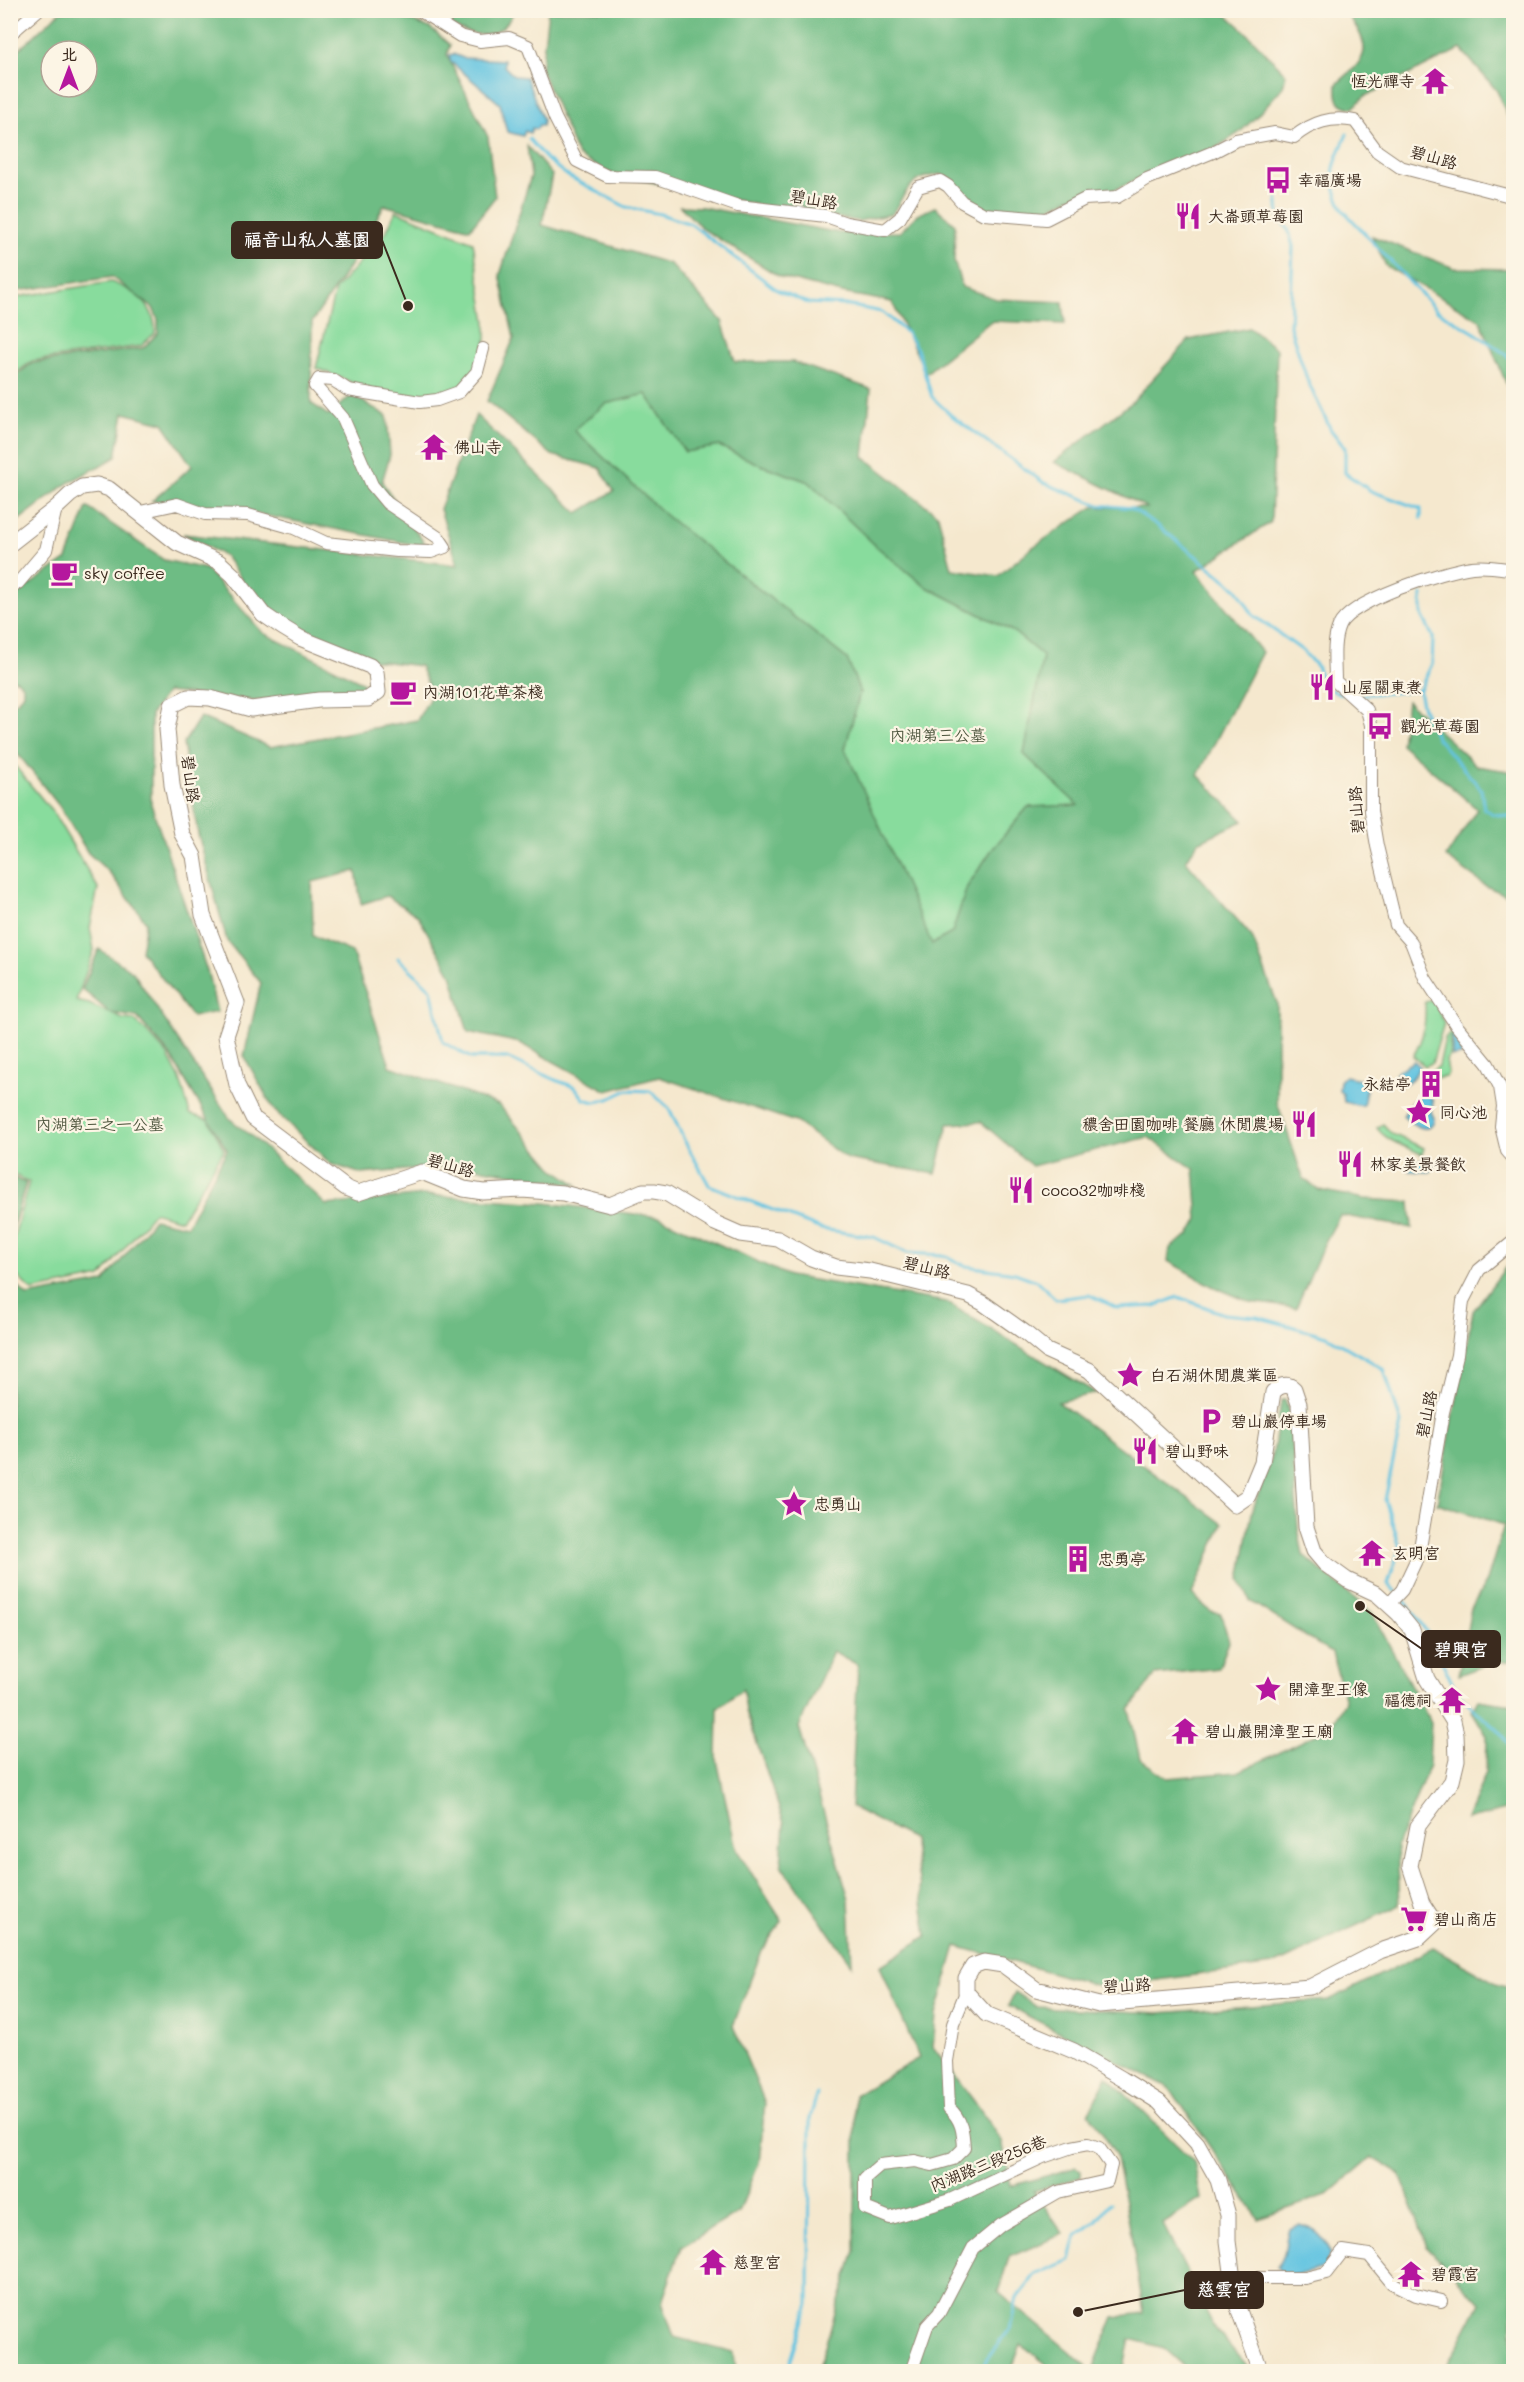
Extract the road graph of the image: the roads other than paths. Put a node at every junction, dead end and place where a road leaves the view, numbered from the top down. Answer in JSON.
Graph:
{"nodes":[{"id":1,"x":38,"y":10,"type":"edge"},
{"id":2,"x":419,"y":10,"type":"edge"},
{"id":3,"x":10,"y":34,"type":"edge"},
{"id":4,"x":1514,"y":197,"type":"edge"},
{"id":5,"x":483,"y":349,"type":"dead end"},
{"id":6,"x":56,"y":508,"type":"junction"},
{"id":7,"x":140,"y":512,"type":"junction"},
{"id":8,"x":10,"y":544,"type":"edge"},
{"id":9,"x":1514,"y":570,"type":"edge"},
{"id":10,"x":10,"y":587,"type":"edge"},
{"id":11,"x":1514,"y":1159,"type":"edge"},
{"id":12,"x":1514,"y":1241,"type":"edge"},
{"id":13,"x":1389,"y":1604,"type":"junction"},
{"id":14,"x":966,"y":1992,"type":"junction"},
{"id":15,"x":1234,"y":2294,"type":"junction"},
{"id":16,"x":1441,"y":2301,"type":"dead end"},
{"id":17,"x":911,"y":2372,"type":"edge"},
{"id":18,"x":1261,"y":2372,"type":"edge"}],
"edges":[{"from":1,"to":3,"type":"street"},
{"from":2,"to":4,"type":"street","name":"碧山路"},
{"from":5,"to":7,"type":"street"},
{"from":6,"to":7,"type":"street","name":"碧山路"},
{"from":6,"to":8,"type":"street","name":"碧山路"},
{"from":6,"to":10,"type":"street"},
{"from":7,"to":13,"type":"street","name":"碧山路"},
{"from":9,"to":11,"type":"street","name":"碧山路"},
{"from":12,"to":13,"type":"street","name":"碧山路"},
{"from":13,"to":14,"type":"street","name":"碧山路"},
{"from":14,"to":15,"type":"street"},
{"from":14,"to":17,"type":"street","name":"內湖路三段256巷"},
{"from":15,"to":16,"type":"street"},
{"from":15,"to":18,"type":"street"}]}
